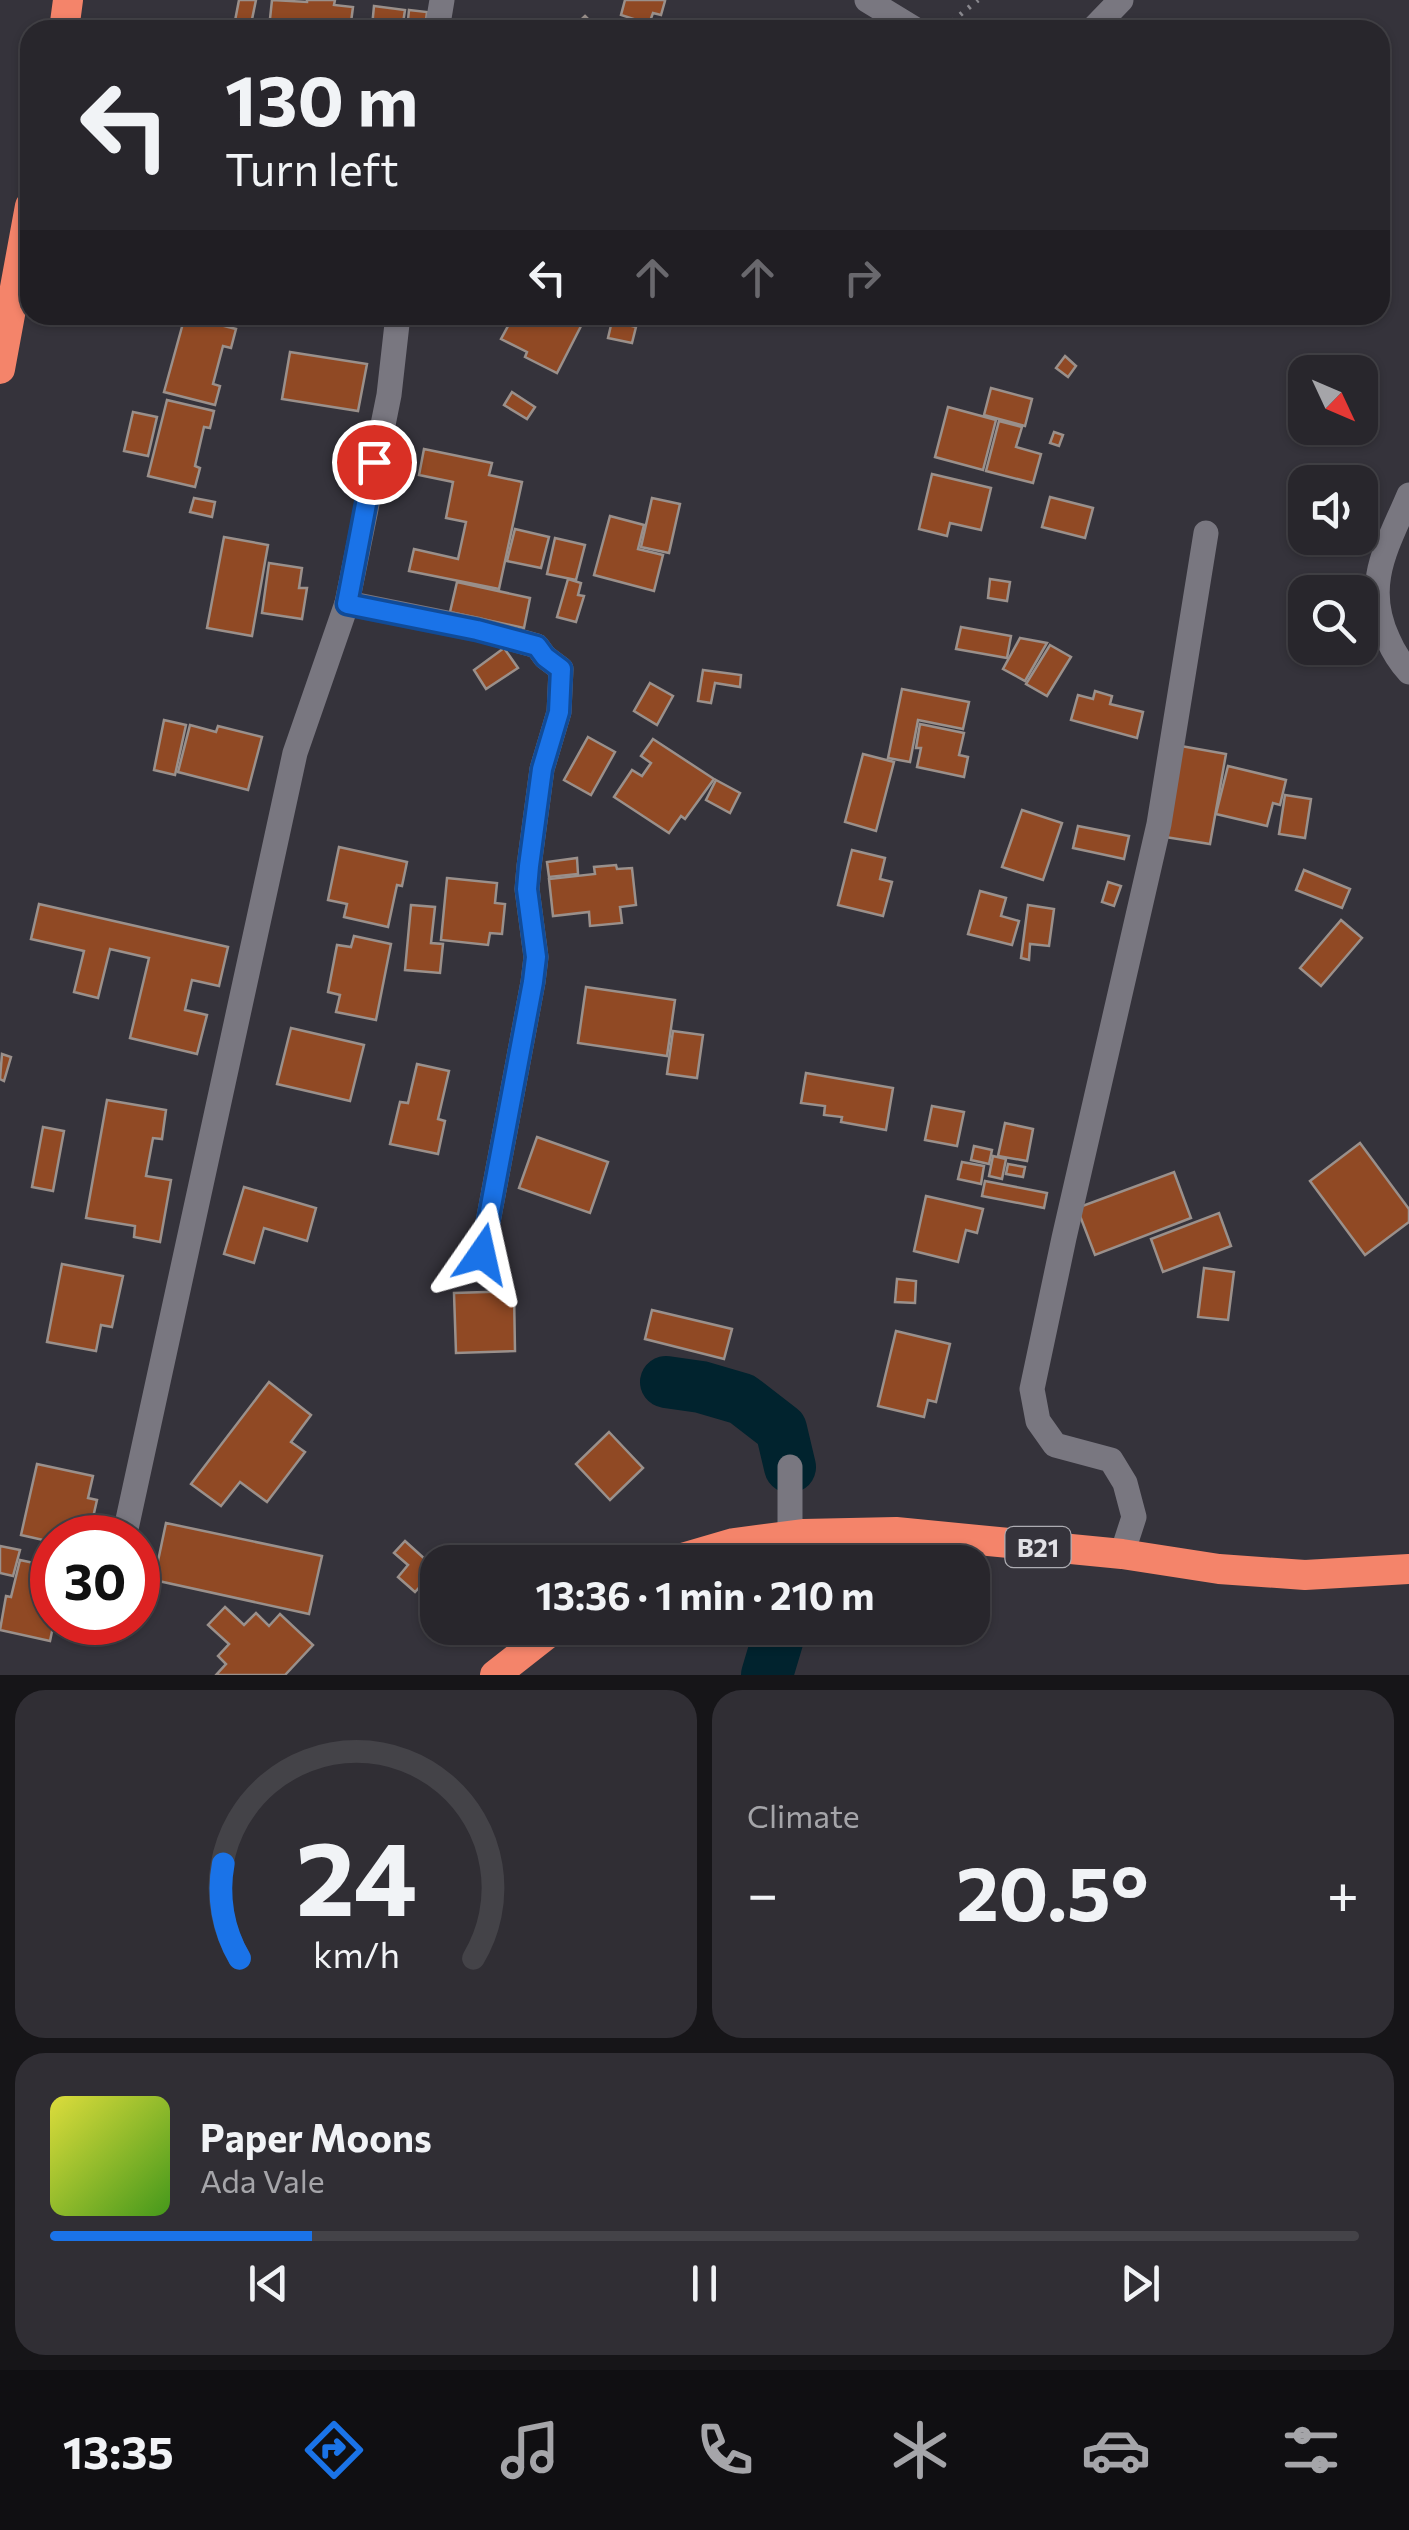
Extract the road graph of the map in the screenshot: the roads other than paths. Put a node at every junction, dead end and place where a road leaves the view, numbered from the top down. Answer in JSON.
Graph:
{"nodes":[{"id":1,"x":868,"y":0,"type":"edge"},
{"id":2,"x":1121,"y":0,"type":"edge"},
{"id":3,"x":900,"y":20,"type":"edge"},
{"id":4,"x":1102,"y":20,"type":"edge"},
{"id":5,"x":20,"y":260,"type":"edge"},
{"id":6,"x":397,"y":325,"type":"edge"},
{"id":7,"x":0,"y":369,"type":"edge"},
{"id":8,"x":1409,"y":495,"type":"edge"},
{"id":9,"x":1206,"y":532,"type":"dead end"},
{"id":10,"x":347,"y":604,"type":"junction"},
{"id":11,"x":1409,"y":672,"type":"edge"},
{"id":12,"x":482,"y":1254,"type":"dead end"},
{"id":13,"x":790,"y":1466,"type":"dead end"},
{"id":14,"x":129,"y":1515,"type":"edge"},
{"id":15,"x":727,"y":1545,"type":"edge"},
{"id":16,"x":790,"y":1545,"type":"edge"},
{"id":17,"x":1122,"y":1554,"type":"junction"},
{"id":18,"x":1409,"y":1569,"type":"edge"},
{"id":19,"x":533,"y":1645,"type":"edge"},
{"id":20,"x":495,"y":1675,"type":"edge"}],
"edges":[{"from":1,"to":3,"type":"street"},
{"from":2,"to":4,"type":"street"},
{"from":5,"to":7,"type":"highway"},
{"from":6,"to":10,"type":"street"},
{"from":8,"to":11,"type":"street"},
{"from":9,"to":17,"type":"street"},
{"from":10,"to":12,"type":"street"},
{"from":10,"to":14,"type":"street"},
{"from":13,"to":16,"type":"street"},
{"from":15,"to":17,"type":"highway","number":"B21"},
{"from":17,"to":18,"type":"highway","number":"B21"},
{"from":19,"to":20,"type":"highway"}]}
